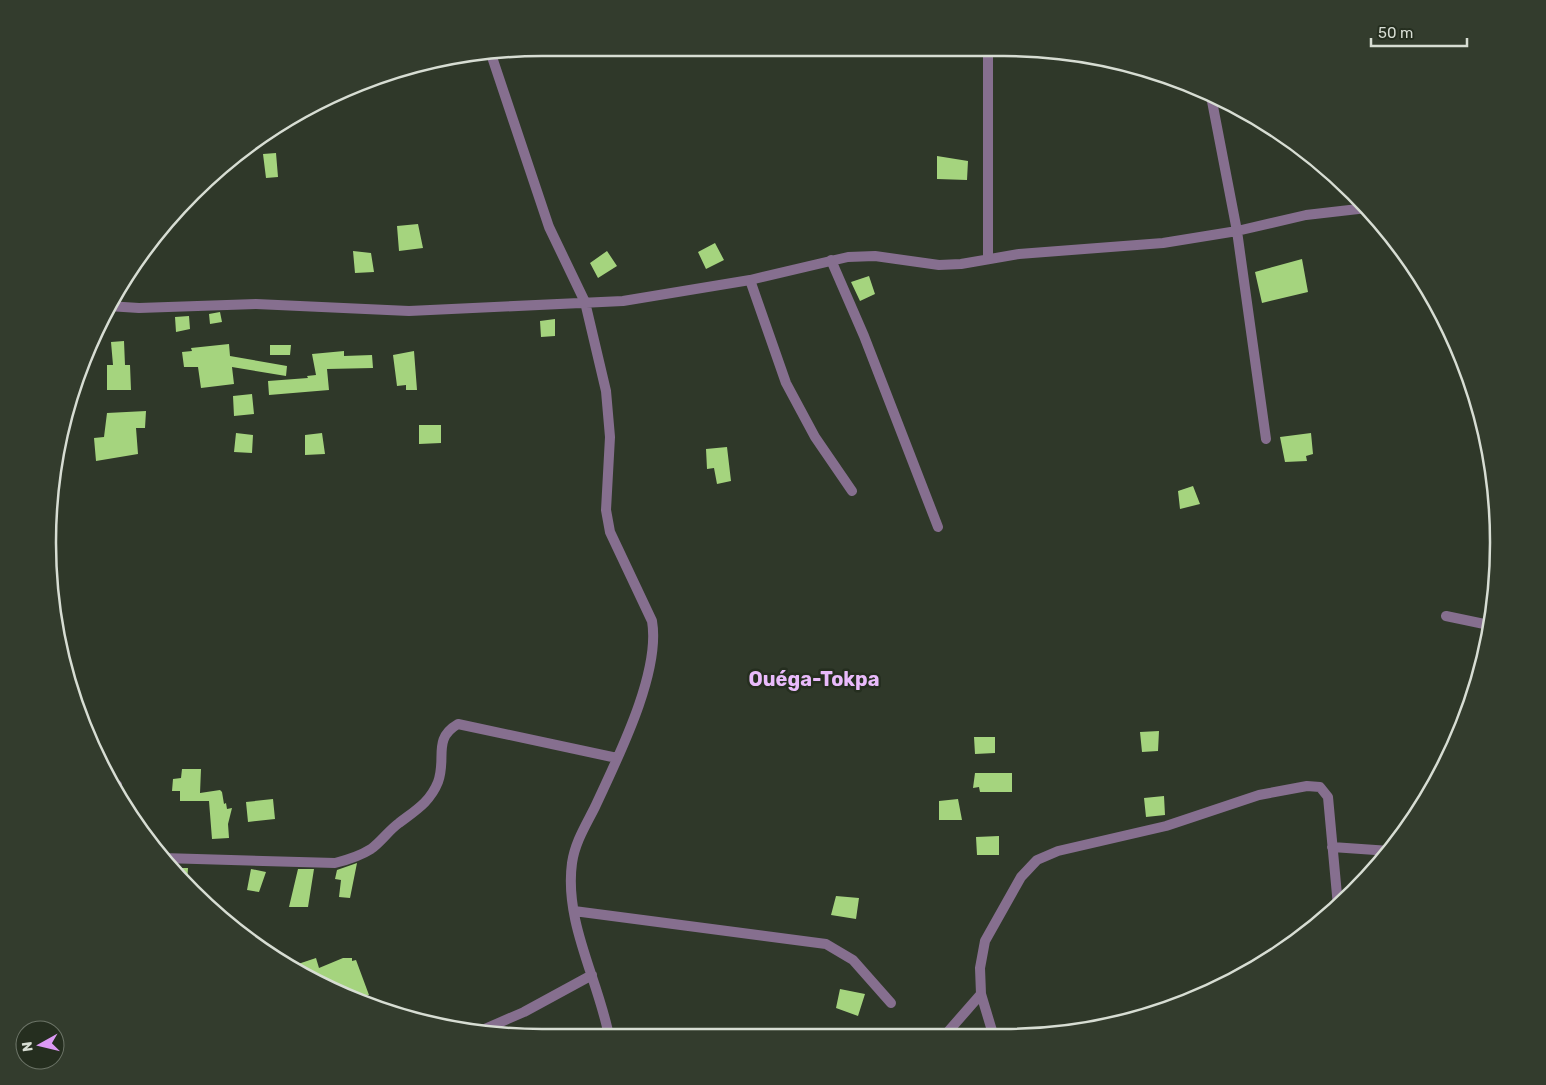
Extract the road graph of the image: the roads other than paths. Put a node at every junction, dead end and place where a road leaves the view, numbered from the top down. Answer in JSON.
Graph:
{"nodes":[{"id":1,"x":988,"y":56,"type":"edge"},
{"id":2,"x":493,"y":59,"type":"edge"},
{"id":3,"x":1212,"y":103,"type":"edge"},
{"id":4,"x":1357,"y":209,"type":"edge"},
{"id":5,"x":1237,"y":231,"type":"junction"},
{"id":6,"x":988,"y":258,"type":"junction"},
{"id":7,"x":830,"y":260,"type":"junction"},
{"id":8,"x":750,"y":280,"type":"junction"},
{"id":9,"x":585,"y":302,"type":"junction"},
{"id":10,"x":117,"y":306,"type":"edge"},
{"id":11,"x":1266,"y":439,"type":"dead end"},
{"id":12,"x":852,"y":490,"type":"dead end"},
{"id":13,"x":938,"y":527,"type":"dead end"},
{"id":14,"x":1446,"y":616,"type":"dead end"},
{"id":15,"x":1483,"y":624,"type":"edge"},
{"id":16,"x":617,"y":758,"type":"junction"},
{"id":17,"x":1332,"y":847,"type":"junction"},
{"id":18,"x":1380,"y":850,"type":"edge"},
{"id":19,"x":173,"y":858,"type":"edge"},
{"id":20,"x":1338,"y":895,"type":"edge"},
{"id":21,"x":574,"y":911,"type":"junction"},
{"id":22,"x":592,"y":975,"type":"junction"},
{"id":23,"x":981,"y":994,"type":"junction"},
{"id":24,"x":891,"y":1003,"type":"dead end"},
{"id":25,"x":491,"y":1026,"type":"edge"},
{"id":26,"x":607,"y":1029,"type":"edge"},
{"id":27,"x":950,"y":1029,"type":"edge"},
{"id":28,"x":992,"y":1029,"type":"edge"}],
"edges":[{"from":1,"to":6,"type":"street"},
{"from":2,"to":9,"type":"street"},
{"from":3,"to":5,"type":"street"},
{"from":4,"to":5,"type":"street"},
{"from":5,"to":6,"type":"street"},
{"from":5,"to":11,"type":"street"},
{"from":6,"to":7,"type":"street"},
{"from":7,"to":8,"type":"street"},
{"from":7,"to":13,"type":"street"},
{"from":8,"to":9,"type":"street"},
{"from":8,"to":12,"type":"street"},
{"from":9,"to":10,"type":"street"},
{"from":9,"to":16,"type":"street"},
{"from":14,"to":15,"type":"street"},
{"from":16,"to":19,"type":"street"},
{"from":16,"to":21,"type":"street"},
{"from":17,"to":18,"type":"street"},
{"from":17,"to":20,"type":"street"},
{"from":17,"to":23,"type":"street"},
{"from":21,"to":22,"type":"street"},
{"from":21,"to":24,"type":"street"},
{"from":22,"to":25,"type":"street"},
{"from":22,"to":26,"type":"street"},
{"from":23,"to":27,"type":"street"},
{"from":23,"to":28,"type":"street"}]}
